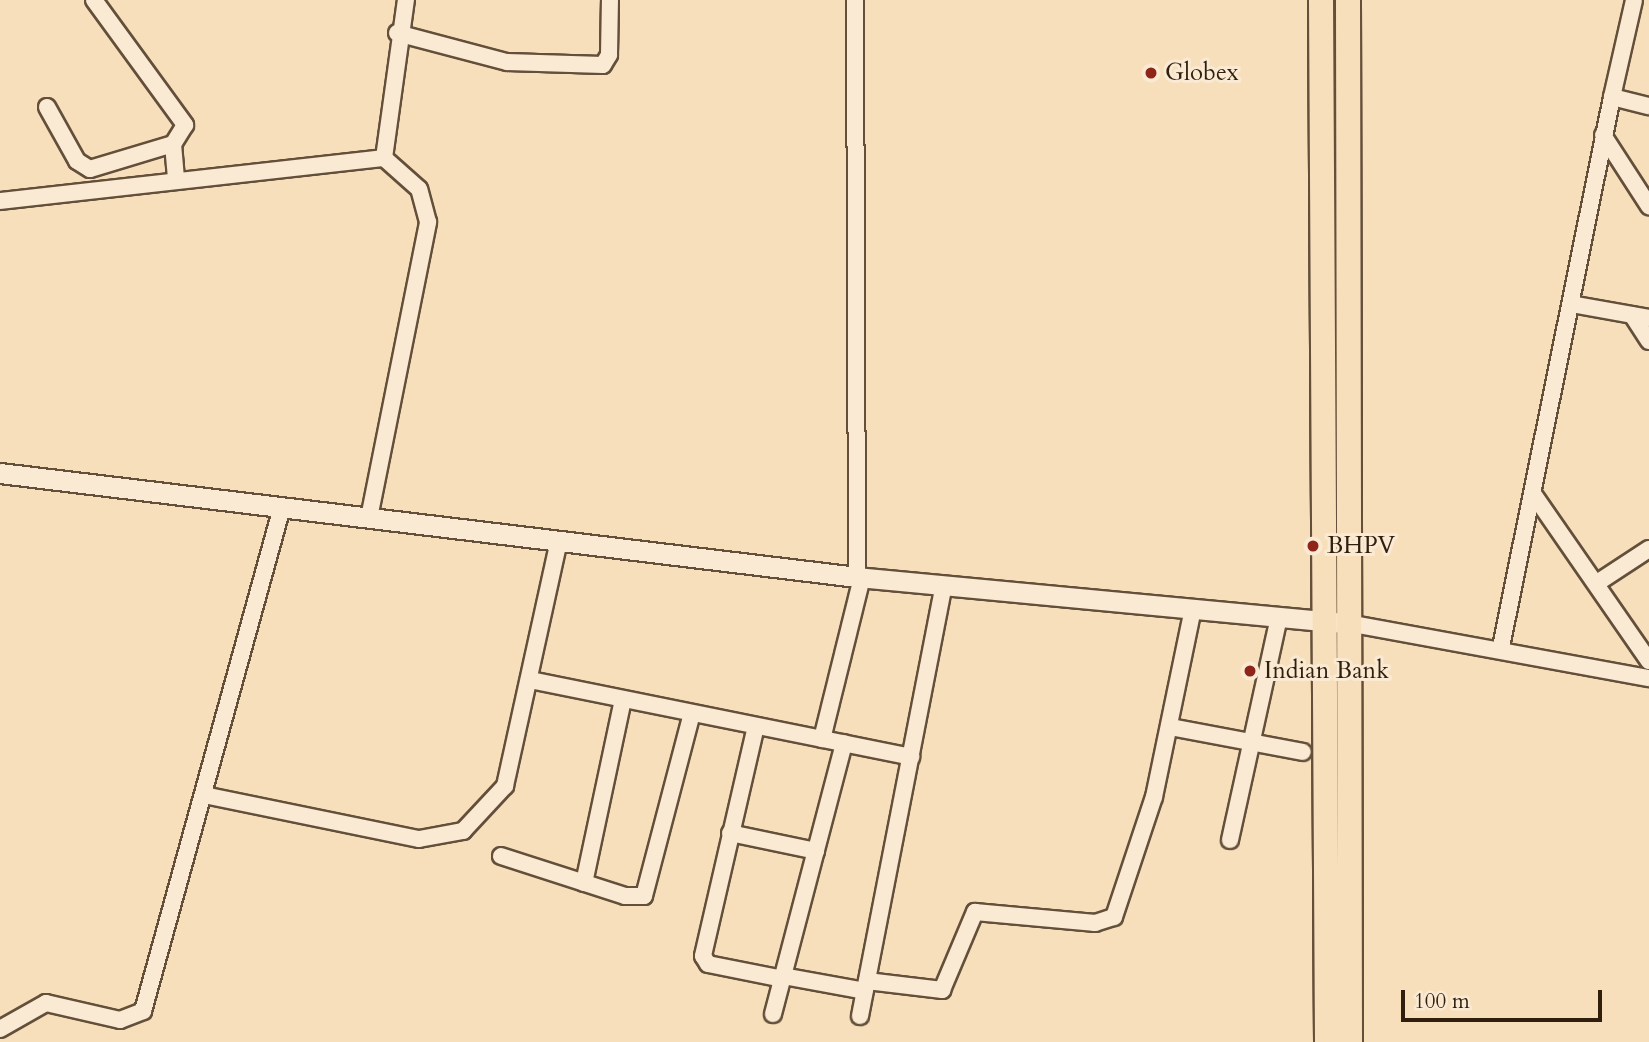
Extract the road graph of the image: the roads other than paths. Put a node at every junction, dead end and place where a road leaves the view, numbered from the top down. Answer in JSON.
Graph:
{"nodes":[{"id":1,"x":94,"y":0,"type":"edge"},
{"id":2,"x":406,"y":0,"type":"edge"},
{"id":3,"x":610,"y":0,"type":"edge"},
{"id":4,"x":855,"y":0,"type":"edge"},
{"id":5,"x":1321,"y":0,"type":"edge"},
{"id":6,"x":1348,"y":0,"type":"edge"},
{"id":7,"x":1634,"y":0,"type":"edge"},
{"id":8,"x":397,"y":33,"type":"junction"},
{"id":9,"x":1612,"y":97,"type":"junction"},
{"id":10,"x":1649,"y":106,"type":"edge"},
{"id":11,"x":47,"y":107,"type":"dead end"},
{"id":12,"x":1602,"y":135,"type":"junction"},
{"id":13,"x":173,"y":144,"type":"junction"},
{"id":14,"x":384,"y":158,"type":"junction"},
{"id":15,"x":176,"y":181,"type":"junction"},
{"id":16,"x":0,"y":201,"type":"edge"},
{"id":17,"x":1649,"y":206,"type":"edge"},
{"id":18,"x":1571,"y":304,"type":"junction"},
{"id":19,"x":1632,"y":315,"type":"junction"},
{"id":20,"x":1649,"y":318,"type":"edge"},
{"id":21,"x":1649,"y":341,"type":"edge"},
{"id":22,"x":0,"y":473,"type":"edge"},
{"id":23,"x":1534,"y":495,"type":"junction"},
{"id":24,"x":282,"y":507,"type":"junction"},
{"id":25,"x":369,"y":518,"type":"junction"},
{"id":26,"x":559,"y":541,"type":"junction"},
{"id":27,"x":1649,"y":549,"type":"edge"},
{"id":28,"x":859,"y":577,"type":"junction"},
{"id":29,"x":1597,"y":583,"type":"junction"},
{"id":30,"x":944,"y":584,"type":"junction"},
{"id":31,"x":1193,"y":609,"type":"junction"},
{"id":32,"x":1279,"y":618,"type":"junction"},
{"id":33,"x":1338,"y":622,"type":"junction"},
{"id":34,"x":1501,"y":647,"type":"junction"},
{"id":35,"x":1649,"y":661,"type":"edge"},
{"id":36,"x":1649,"y":678,"type":"edge"},
{"id":37,"x":530,"y":680,"type":"junction"},
{"id":38,"x":623,"y":699,"type":"junction"},
{"id":39,"x":692,"y":713,"type":"junction"},
{"id":40,"x":756,"y":726,"type":"junction"},
{"id":41,"x":1171,"y":727,"type":"junction"},
{"id":42,"x":822,"y":739,"type":"junction"},
{"id":43,"x":844,"y":743,"type":"junction"},
{"id":44,"x":1248,"y":745,"type":"junction"},
{"id":45,"x":1303,"y":752,"type":"dead end"},
{"id":46,"x":911,"y":757,"type":"junction"},
{"id":47,"x":204,"y":795,"type":"junction"},
{"id":48,"x":730,"y":833,"type":"junction"},
{"id":49,"x":1230,"y":840,"type":"dead end"},
{"id":50,"x":816,"y":852,"type":"junction"},
{"id":51,"x":501,"y":856,"type":"dead end"},
{"id":52,"x":584,"y":883,"type":"junction"},
{"id":53,"x":783,"y":977,"type":"junction"},
{"id":54,"x":866,"y":986,"type":"junction"},
{"id":55,"x":774,"y":1014,"type":"dead end"},
{"id":56,"x":860,"y":1016,"type":"dead end"},
{"id":57,"x":0,"y":1029,"type":"edge"},
{"id":58,"x":1327,"y":1042,"type":"edge"},
{"id":59,"x":1350,"y":1042,"type":"edge"}],
"edges":[{"from":1,"to":13,"type":"street"},
{"from":2,"to":8,"type":"street"},
{"from":3,"to":8,"type":"street"},
{"from":4,"to":28,"type":"street"},
{"from":5,"to":33,"type":"main road"},
{"from":6,"to":33,"type":"main road"},
{"from":7,"to":9,"type":"street"},
{"from":8,"to":14,"type":"street"},
{"from":9,"to":10,"type":"street"},
{"from":9,"to":12,"type":"street"},
{"from":11,"to":13,"type":"street"},
{"from":12,"to":17,"type":"street"},
{"from":12,"to":18,"type":"street"},
{"from":13,"to":15,"type":"street"},
{"from":14,"to":15,"type":"street"},
{"from":14,"to":25,"type":"street"},
{"from":15,"to":16,"type":"street"},
{"from":18,"to":19,"type":"street"},
{"from":18,"to":23,"type":"street"},
{"from":19,"to":20,"type":"street"},
{"from":19,"to":21,"type":"street"},
{"from":22,"to":24,"type":"street"},
{"from":23,"to":29,"type":"street"},
{"from":23,"to":34,"type":"street"},
{"from":24,"to":25,"type":"street"},
{"from":24,"to":47,"type":"street"},
{"from":25,"to":26,"type":"street"},
{"from":26,"to":28,"type":"street"},
{"from":26,"to":37,"type":"street"},
{"from":27,"to":29,"type":"street"},
{"from":28,"to":30,"type":"street"},
{"from":28,"to":42,"type":"street"},
{"from":29,"to":35,"type":"street"},
{"from":30,"to":31,"type":"street"},
{"from":30,"to":46,"type":"street"},
{"from":31,"to":32,"type":"street"},
{"from":31,"to":41,"type":"street"},
{"from":32,"to":33,"type":"street"},
{"from":32,"to":44,"type":"street"},
{"from":33,"to":34,"type":"street"},
{"from":33,"to":58,"type":"main road"},
{"from":33,"to":59,"type":"main road"},
{"from":34,"to":36,"type":"street"},
{"from":37,"to":38,"type":"street"},
{"from":37,"to":47,"type":"street"},
{"from":38,"to":39,"type":"street"},
{"from":38,"to":52,"type":"street"},
{"from":39,"to":40,"type":"street"},
{"from":39,"to":52,"type":"street"},
{"from":40,"to":42,"type":"street"},
{"from":40,"to":48,"type":"street"},
{"from":41,"to":44,"type":"street"},
{"from":41,"to":54,"type":"street"},
{"from":42,"to":43,"type":"street"},
{"from":43,"to":46,"type":"street"},
{"from":43,"to":50,"type":"street"},
{"from":44,"to":45,"type":"street"},
{"from":44,"to":49,"type":"street"},
{"from":46,"to":54,"type":"street"},
{"from":47,"to":57,"type":"street"},
{"from":48,"to":50,"type":"street"},
{"from":48,"to":53,"type":"street"},
{"from":50,"to":53,"type":"street"},
{"from":51,"to":52,"type":"street"},
{"from":53,"to":54,"type":"street"},
{"from":53,"to":55,"type":"street"},
{"from":54,"to":56,"type":"street"}]}
